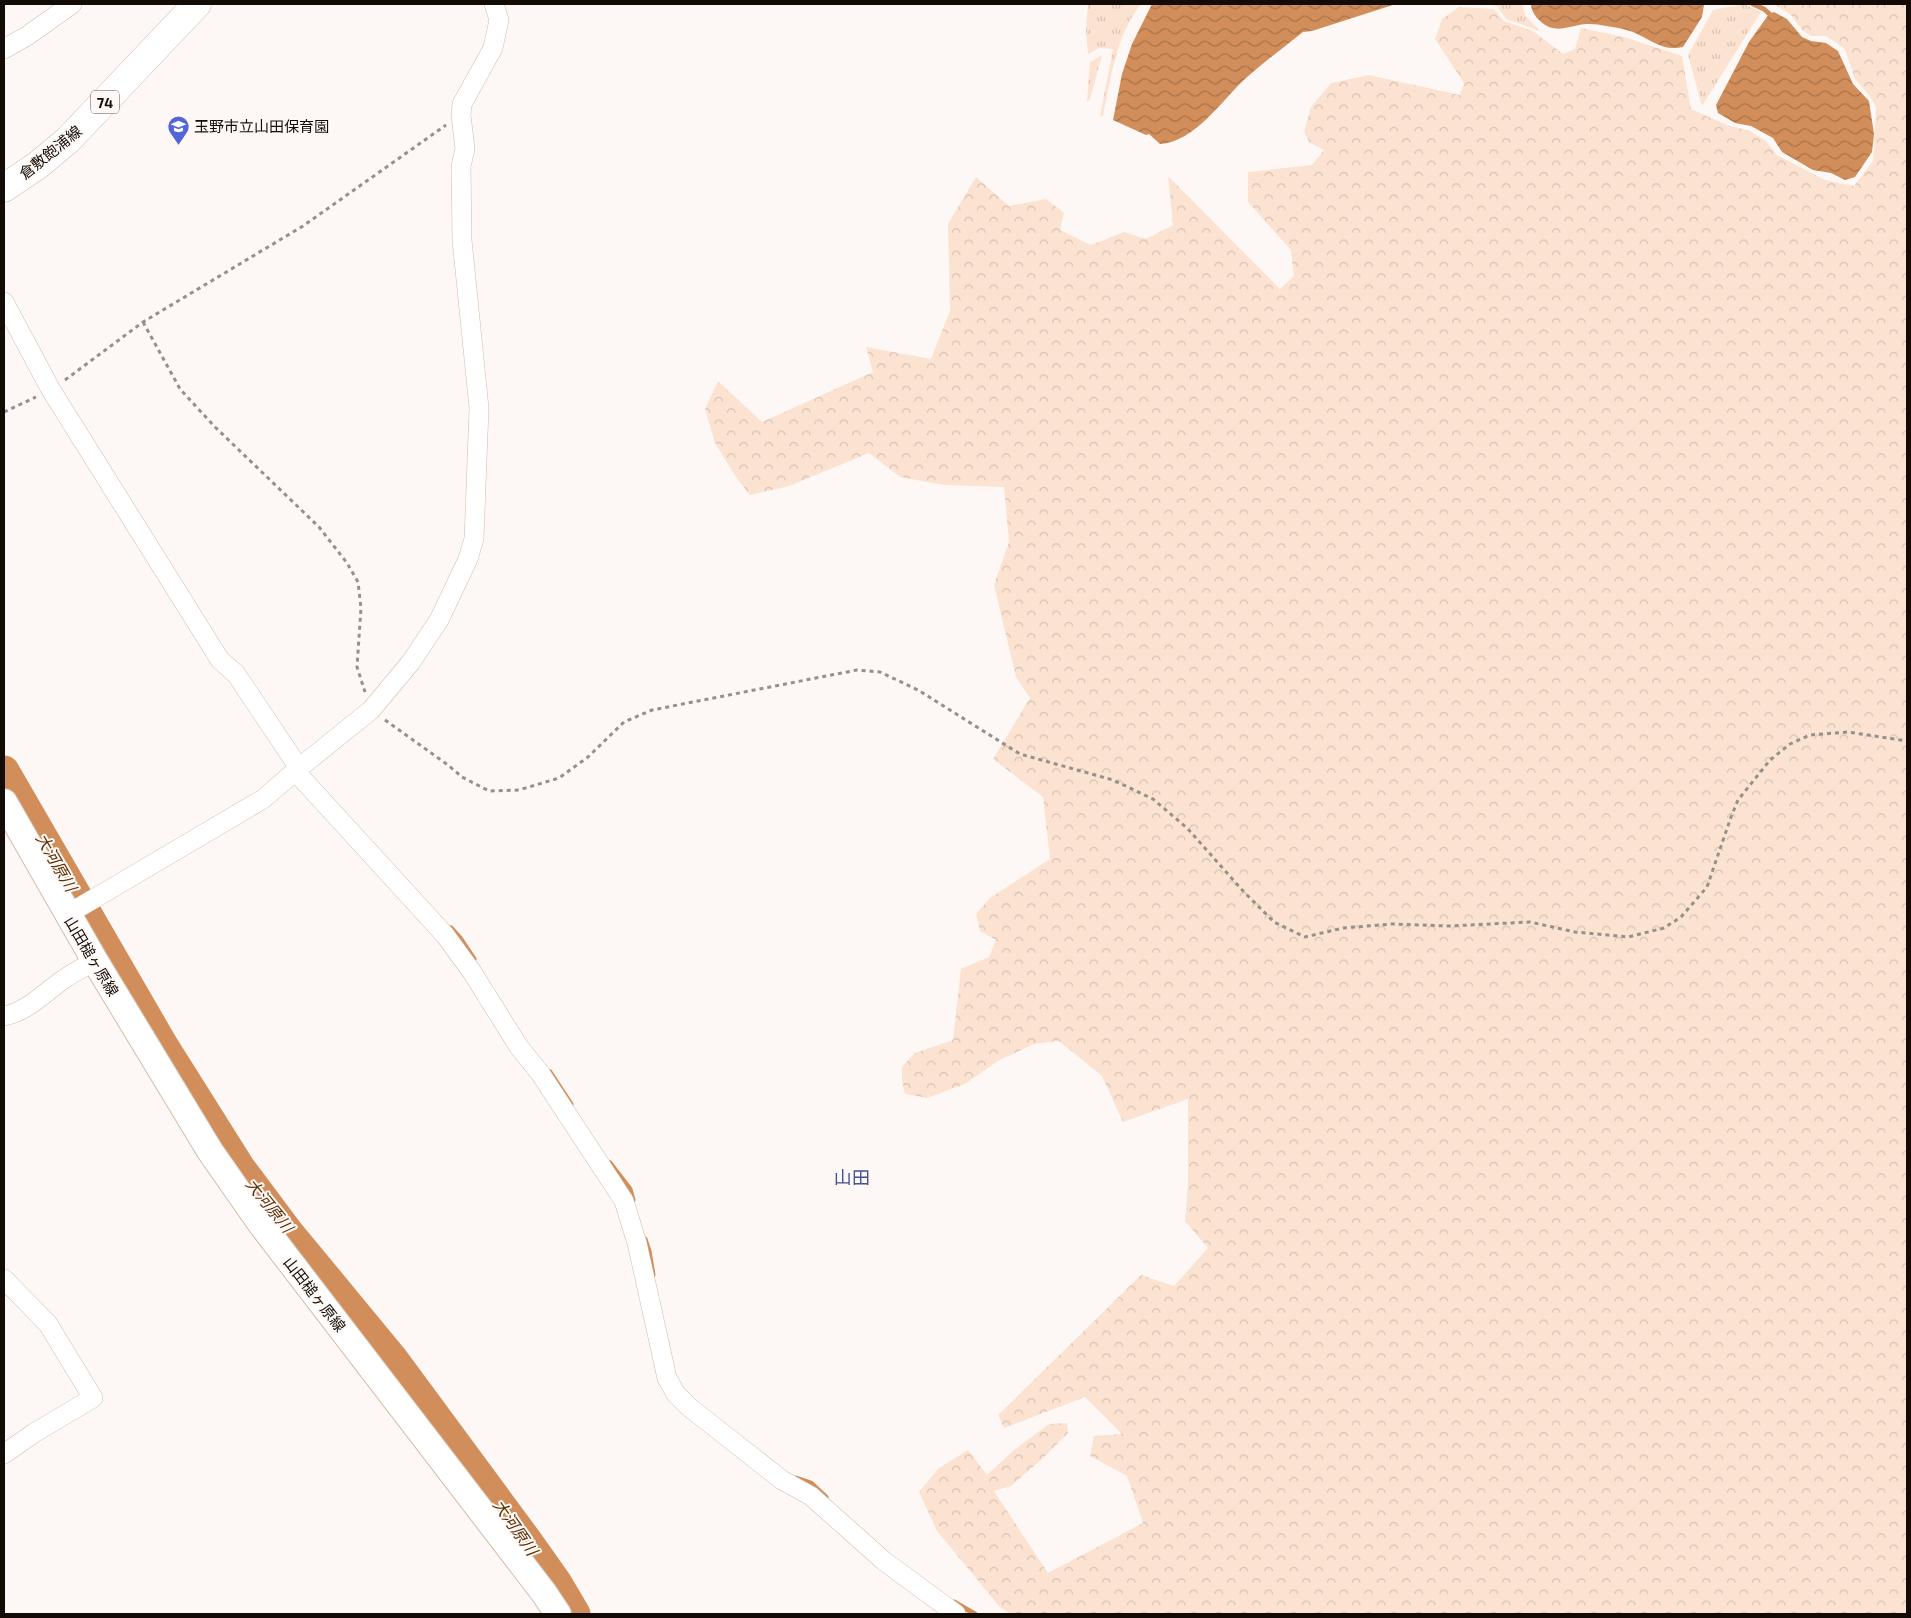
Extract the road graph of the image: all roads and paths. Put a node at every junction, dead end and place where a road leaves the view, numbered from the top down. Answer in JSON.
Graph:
{"nodes":[{"id":1,"x":72,"y":4,"type":"edge"},
{"id":2,"x":197,"y":4,"type":"edge"},
{"id":3,"x":494,"y":4,"type":"edge"},
{"id":4,"x":4,"y":49,"type":"edge"},
{"id":5,"x":460,"y":115,"type":"junction"},
{"id":6,"x":4,"y":188,"type":"edge"},
{"id":7,"x":4,"y":302,"type":"edge"},
{"id":8,"x":143,"y":322,"type":"junction"},
{"id":9,"x":51,"y":390,"type":"junction"},
{"id":10,"x":4,"y":412,"type":"edge"},
{"id":11,"x":371,"y":710,"type":"junction"},
{"id":12,"x":1907,"y":741,"type":"edge"},
{"id":13,"x":297,"y":770,"type":"junction"},
{"id":14,"x":4,"y":802,"type":"edge"},
{"id":15,"x":77,"y":909,"type":"junction"},
{"id":16,"x":95,"y":961,"type":"junction"},
{"id":17,"x":4,"y":1016,"type":"edge"},
{"id":18,"x":4,"y":1279,"type":"edge"},
{"id":19,"x":4,"y":1454,"type":"edge"},
{"id":20,"x":558,"y":1614,"type":"edge"},
{"id":21,"x":956,"y":1614,"type":"edge"}],
"edges":[{"from":1,"to":4,"type":"street"},
{"from":2,"to":6,"type":"main road","name":"倉敷飽浦線","number":"74"},
{"from":3,"to":5,"type":"street"},
{"from":5,"to":8,"type":"path"},
{"from":5,"to":11,"type":"street"},
{"from":7,"to":9,"type":"street"},
{"from":8,"to":9,"type":"path"},
{"from":8,"to":11,"type":"path"},
{"from":9,"to":10,"type":"path"},
{"from":9,"to":13,"type":"street"},
{"from":11,"to":12,"type":"path"},
{"from":11,"to":13,"type":"street"},
{"from":13,"to":15,"type":"street"},
{"from":13,"to":21,"type":"street"},
{"from":14,"to":15,"type":"main road","name":"山田槌ヶ原線"},
{"from":15,"to":16,"type":"main road","name":"山田槌ヶ原線"},
{"from":16,"to":17,"type":"street"},
{"from":16,"to":20,"type":"main road","name":"山田槌ヶ原線"},
{"from":18,"to":19,"type":"street"}]}
